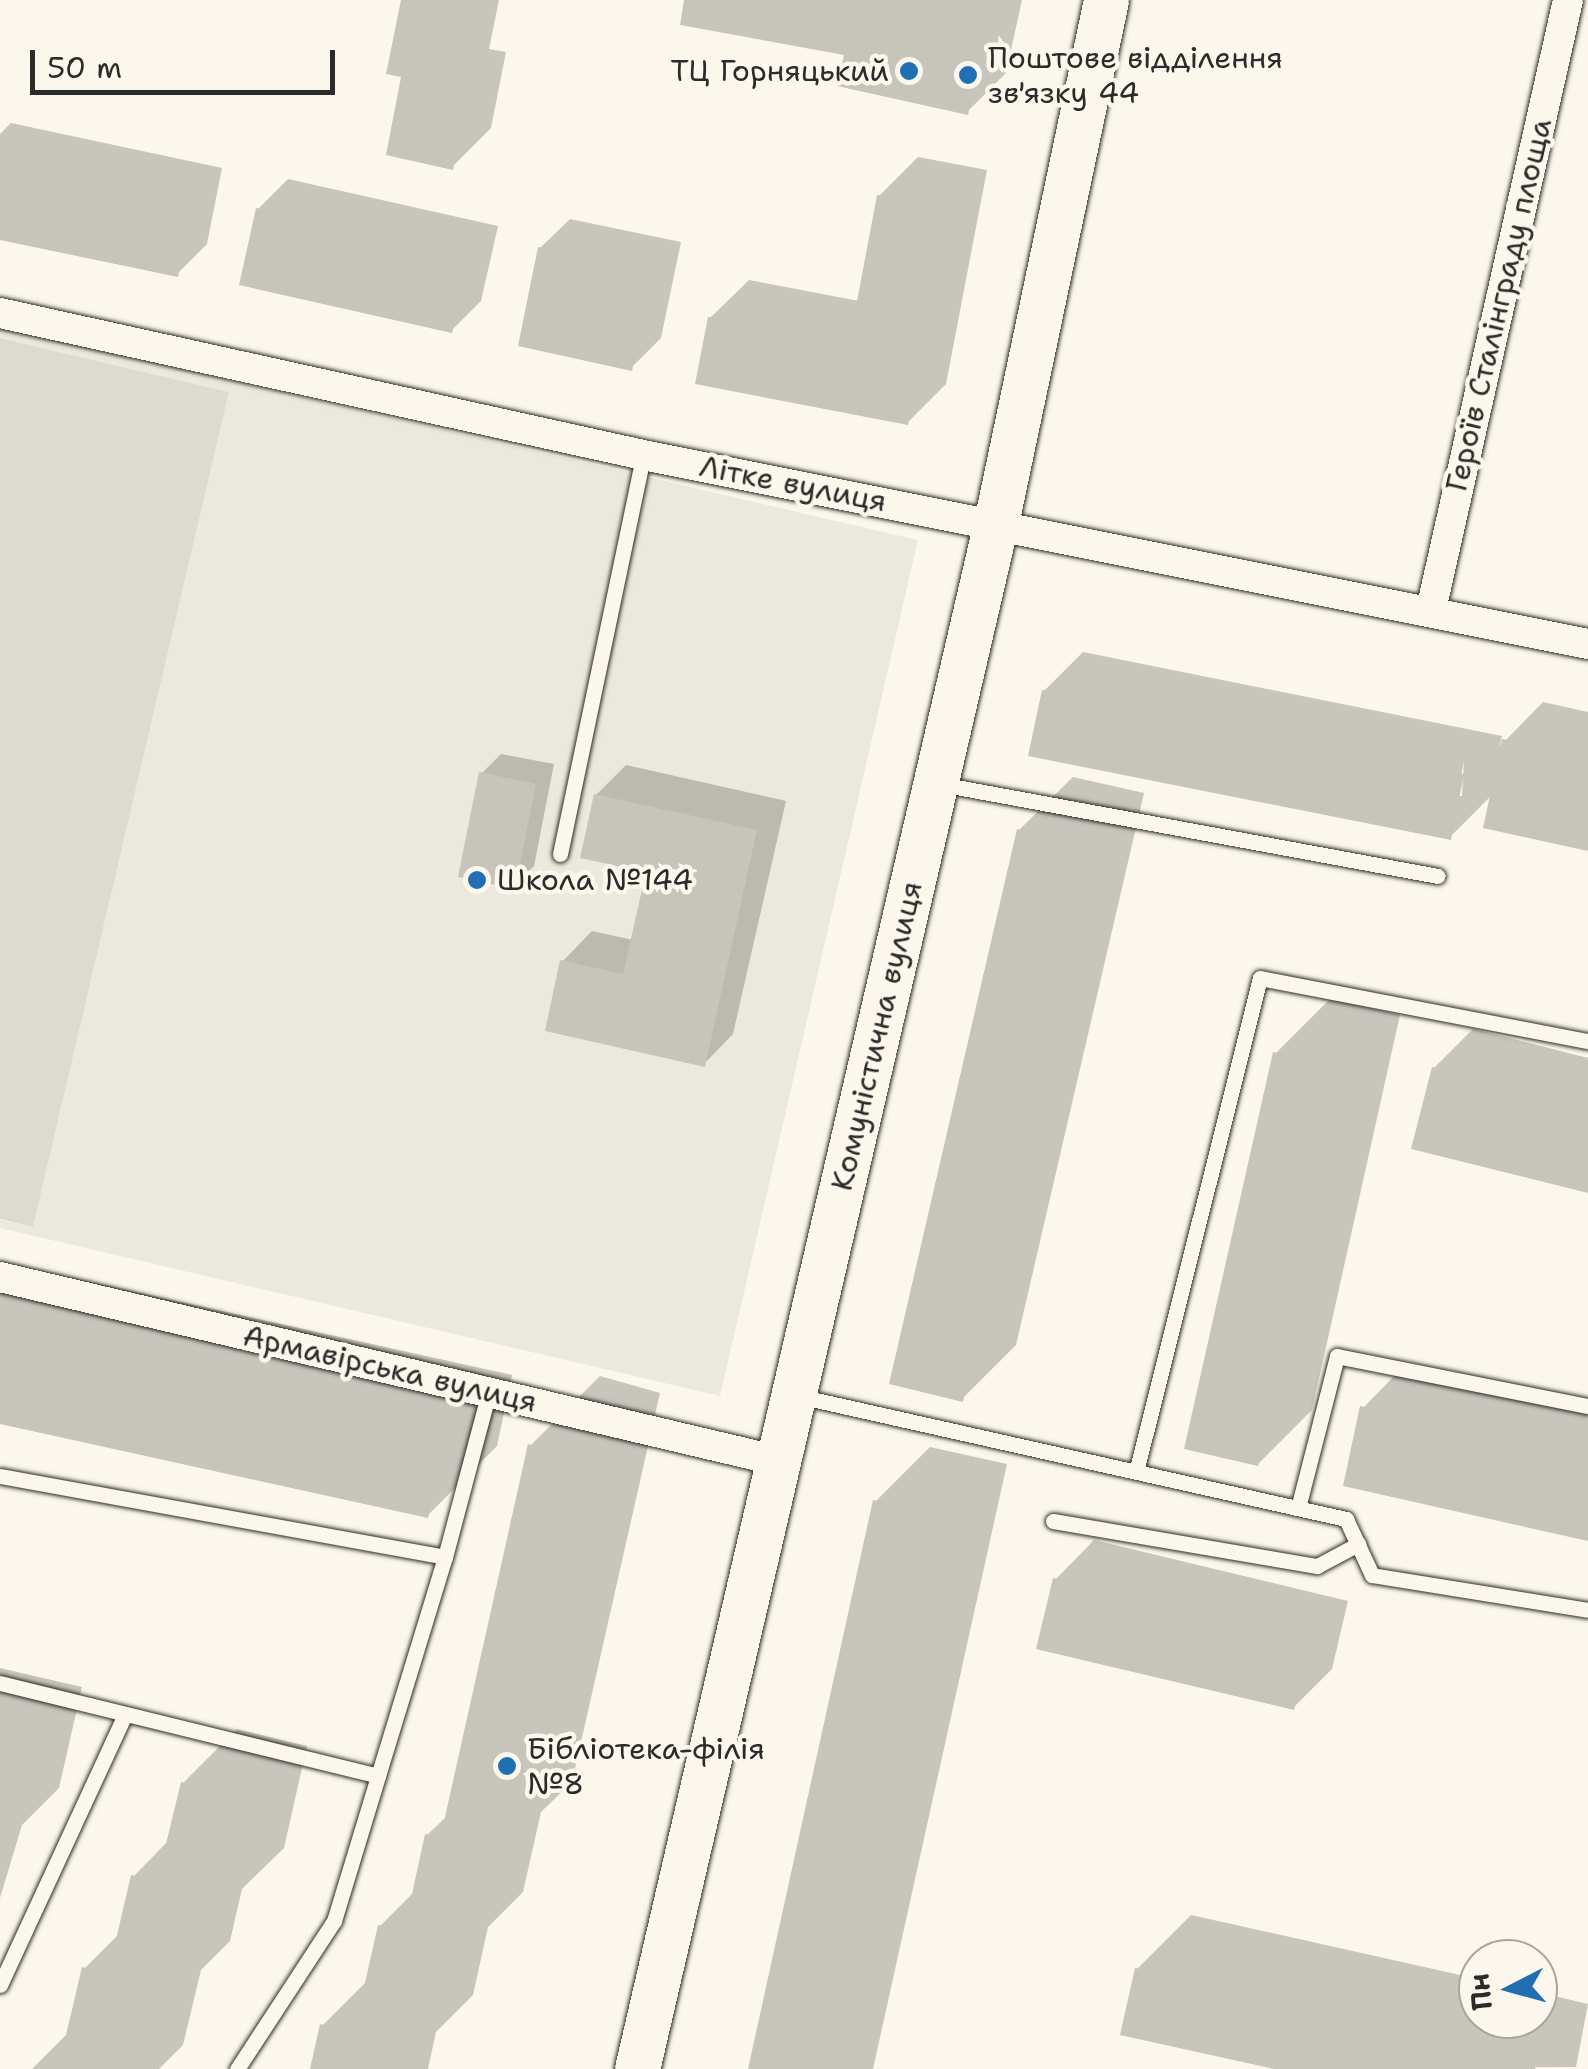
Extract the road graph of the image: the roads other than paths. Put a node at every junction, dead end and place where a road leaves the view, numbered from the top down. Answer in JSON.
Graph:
{"nodes":[{"id":1,"x":1106,"y":0,"type":"edge"},
{"id":2,"x":1568,"y":0,"type":"edge"},
{"id":3,"x":0,"y":313,"type":"edge"},
{"id":4,"x":643,"y":455,"type":"junction"},
{"id":5,"x":996,"y":523,"type":"junction"},
{"id":6,"x":1431,"y":610,"type":"junction"},
{"id":7,"x":1588,"y":644,"type":"edge"},
{"id":8,"x":936,"y":783,"type":"junction"},
{"id":9,"x":560,"y":854,"type":"dead end"},
{"id":10,"x":1438,"y":876,"type":"dead end"},
{"id":11,"x":1588,"y":1041,"type":"edge"},
{"id":12,"x":0,"y":1278,"type":"edge"},
{"id":13,"x":489,"y":1392,"type":"junction"},
{"id":14,"x":794,"y":1395,"type":"junction"},
{"id":15,"x":1588,"y":1406,"type":"edge"},
{"id":16,"x":779,"y":1460,"type":"junction"},
{"id":17,"x":1136,"y":1472,"type":"junction"},
{"id":18,"x":0,"y":1476,"type":"edge"},
{"id":19,"x":1298,"y":1508,"type":"junction"},
{"id":20,"x":1053,"y":1520,"type":"dead end"},
{"id":21,"x":1358,"y":1544,"type":"junction"},
{"id":22,"x":445,"y":1558,"type":"junction"},
{"id":23,"x":1588,"y":1610,"type":"edge"},
{"id":24,"x":0,"y":1683,"type":"edge"},
{"id":25,"x":125,"y":1714,"type":"junction"},
{"id":26,"x":378,"y":1776,"type":"junction"},
{"id":27,"x":0,"y":1985,"type":"edge"},
{"id":28,"x":236,"y":2069,"type":"edge"},
{"id":29,"x":637,"y":2069,"type":"edge"}],
"edges":[{"from":1,"to":5,"type":"street","name":"Комуністична вулиця"},
{"from":2,"to":6,"type":"street","name":"Героїв Сталінграду площа"},
{"from":3,"to":4,"type":"street","name":"Літке вулиця"},
{"from":4,"to":5,"type":"street","name":"Літке вулиця"},
{"from":4,"to":9,"type":"lane"},
{"from":5,"to":6,"type":"street","name":"Літке вулиця"},
{"from":5,"to":8,"type":"street","name":"Комуністична вулиця"},
{"from":6,"to":7,"type":"street","name":"Літке вулиця"},
{"from":8,"to":10,"type":"lane"},
{"from":8,"to":14,"type":"street","name":"Комуністична вулиця"},
{"from":11,"to":17,"type":"lane"},
{"from":12,"to":13,"type":"street","name":"Армавірська вулиця"},
{"from":13,"to":16,"type":"street","name":"Армавірська вулиця"},
{"from":13,"to":22,"type":"lane"},
{"from":14,"to":16,"type":"street","name":"Комуністична вулиця"},
{"from":14,"to":17,"type":"lane"},
{"from":15,"to":19,"type":"lane"},
{"from":16,"to":29,"type":"street","name":"Комуністична вулиця"},
{"from":17,"to":19,"type":"lane"},
{"from":18,"to":22,"type":"lane"},
{"from":19,"to":21,"type":"lane"},
{"from":20,"to":21,"type":"lane"},
{"from":21,"to":23,"type":"lane"},
{"from":22,"to":26,"type":"lane"},
{"from":24,"to":25,"type":"lane"},
{"from":25,"to":26,"type":"lane"},
{"from":25,"to":27,"type":"lane"},
{"from":26,"to":28,"type":"lane"}]}
